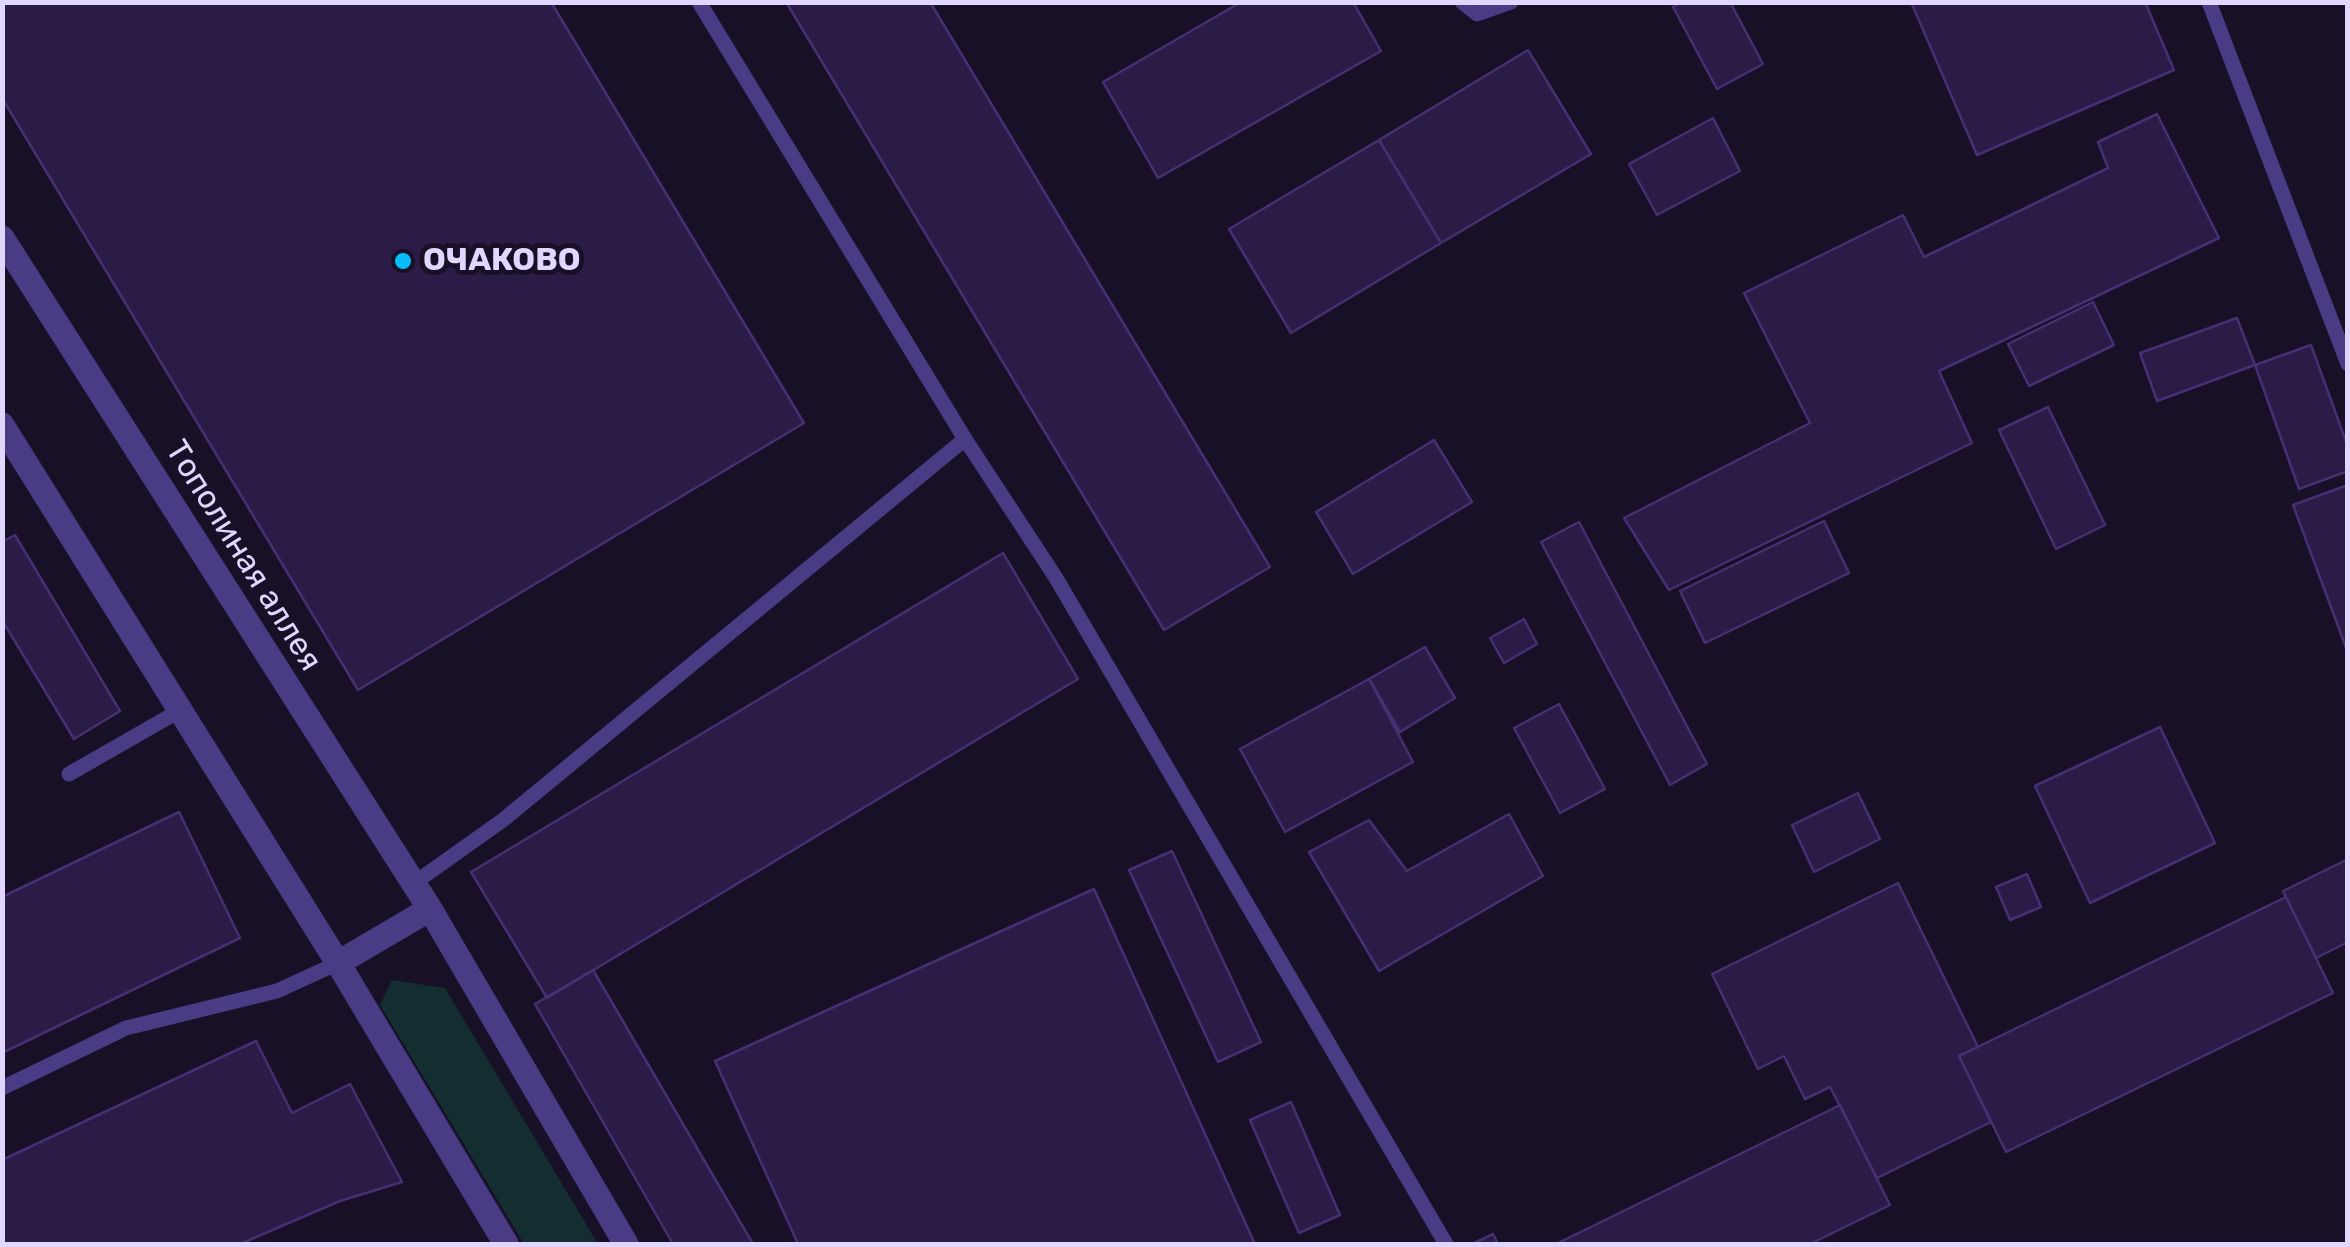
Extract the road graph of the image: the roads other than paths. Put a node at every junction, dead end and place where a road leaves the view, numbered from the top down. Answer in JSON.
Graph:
{"nodes":[{"id":1,"x":700,"y":2,"type":"edge"},
{"id":2,"x":1462,"y":2,"type":"edge"},
{"id":3,"x":1511,"y":2,"type":"edge"},
{"id":4,"x":2209,"y":2,"type":"edge"},
{"id":5,"x":2,"y":238,"type":"edge"},
{"id":6,"x":2348,"y":364,"type":"edge"},
{"id":7,"x":2,"y":425,"type":"edge"},
{"id":8,"x":965,"y":439,"type":"junction"},
{"id":9,"x":180,"y":711,"type":"junction"},
{"id":10,"x":69,"y":774,"type":"dead end"},
{"id":11,"x":414,"y":884,"type":"junction"},
{"id":12,"x":430,"y":909,"type":"junction"},
{"id":13,"x":338,"y":963,"type":"junction"},
{"id":14,"x":2,"y":1088,"type":"edge"},
{"id":15,"x":506,"y":1244,"type":"edge"},
{"id":16,"x":626,"y":1244,"type":"edge"},
{"id":17,"x":1446,"y":1244,"type":"edge"}],
"edges":[{"from":1,"to":8,"type":"lane"},
{"from":2,"to":3,"type":"lane"},
{"from":4,"to":6,"type":"lane"},
{"from":5,"to":11,"type":"street","name":"Тополиная аллея"},
{"from":7,"to":9,"type":"street"},
{"from":8,"to":11,"type":"lane"},
{"from":8,"to":17,"type":"lane"},
{"from":9,"to":10,"type":"lane"},
{"from":9,"to":13,"type":"street"},
{"from":11,"to":12,"type":"street","name":"Тополиная аллея"},
{"from":12,"to":13,"type":"street"},
{"from":12,"to":16,"type":"street","name":"Тополиная аллея"},
{"from":13,"to":14,"type":"lane"},
{"from":13,"to":15,"type":"street"}]}
